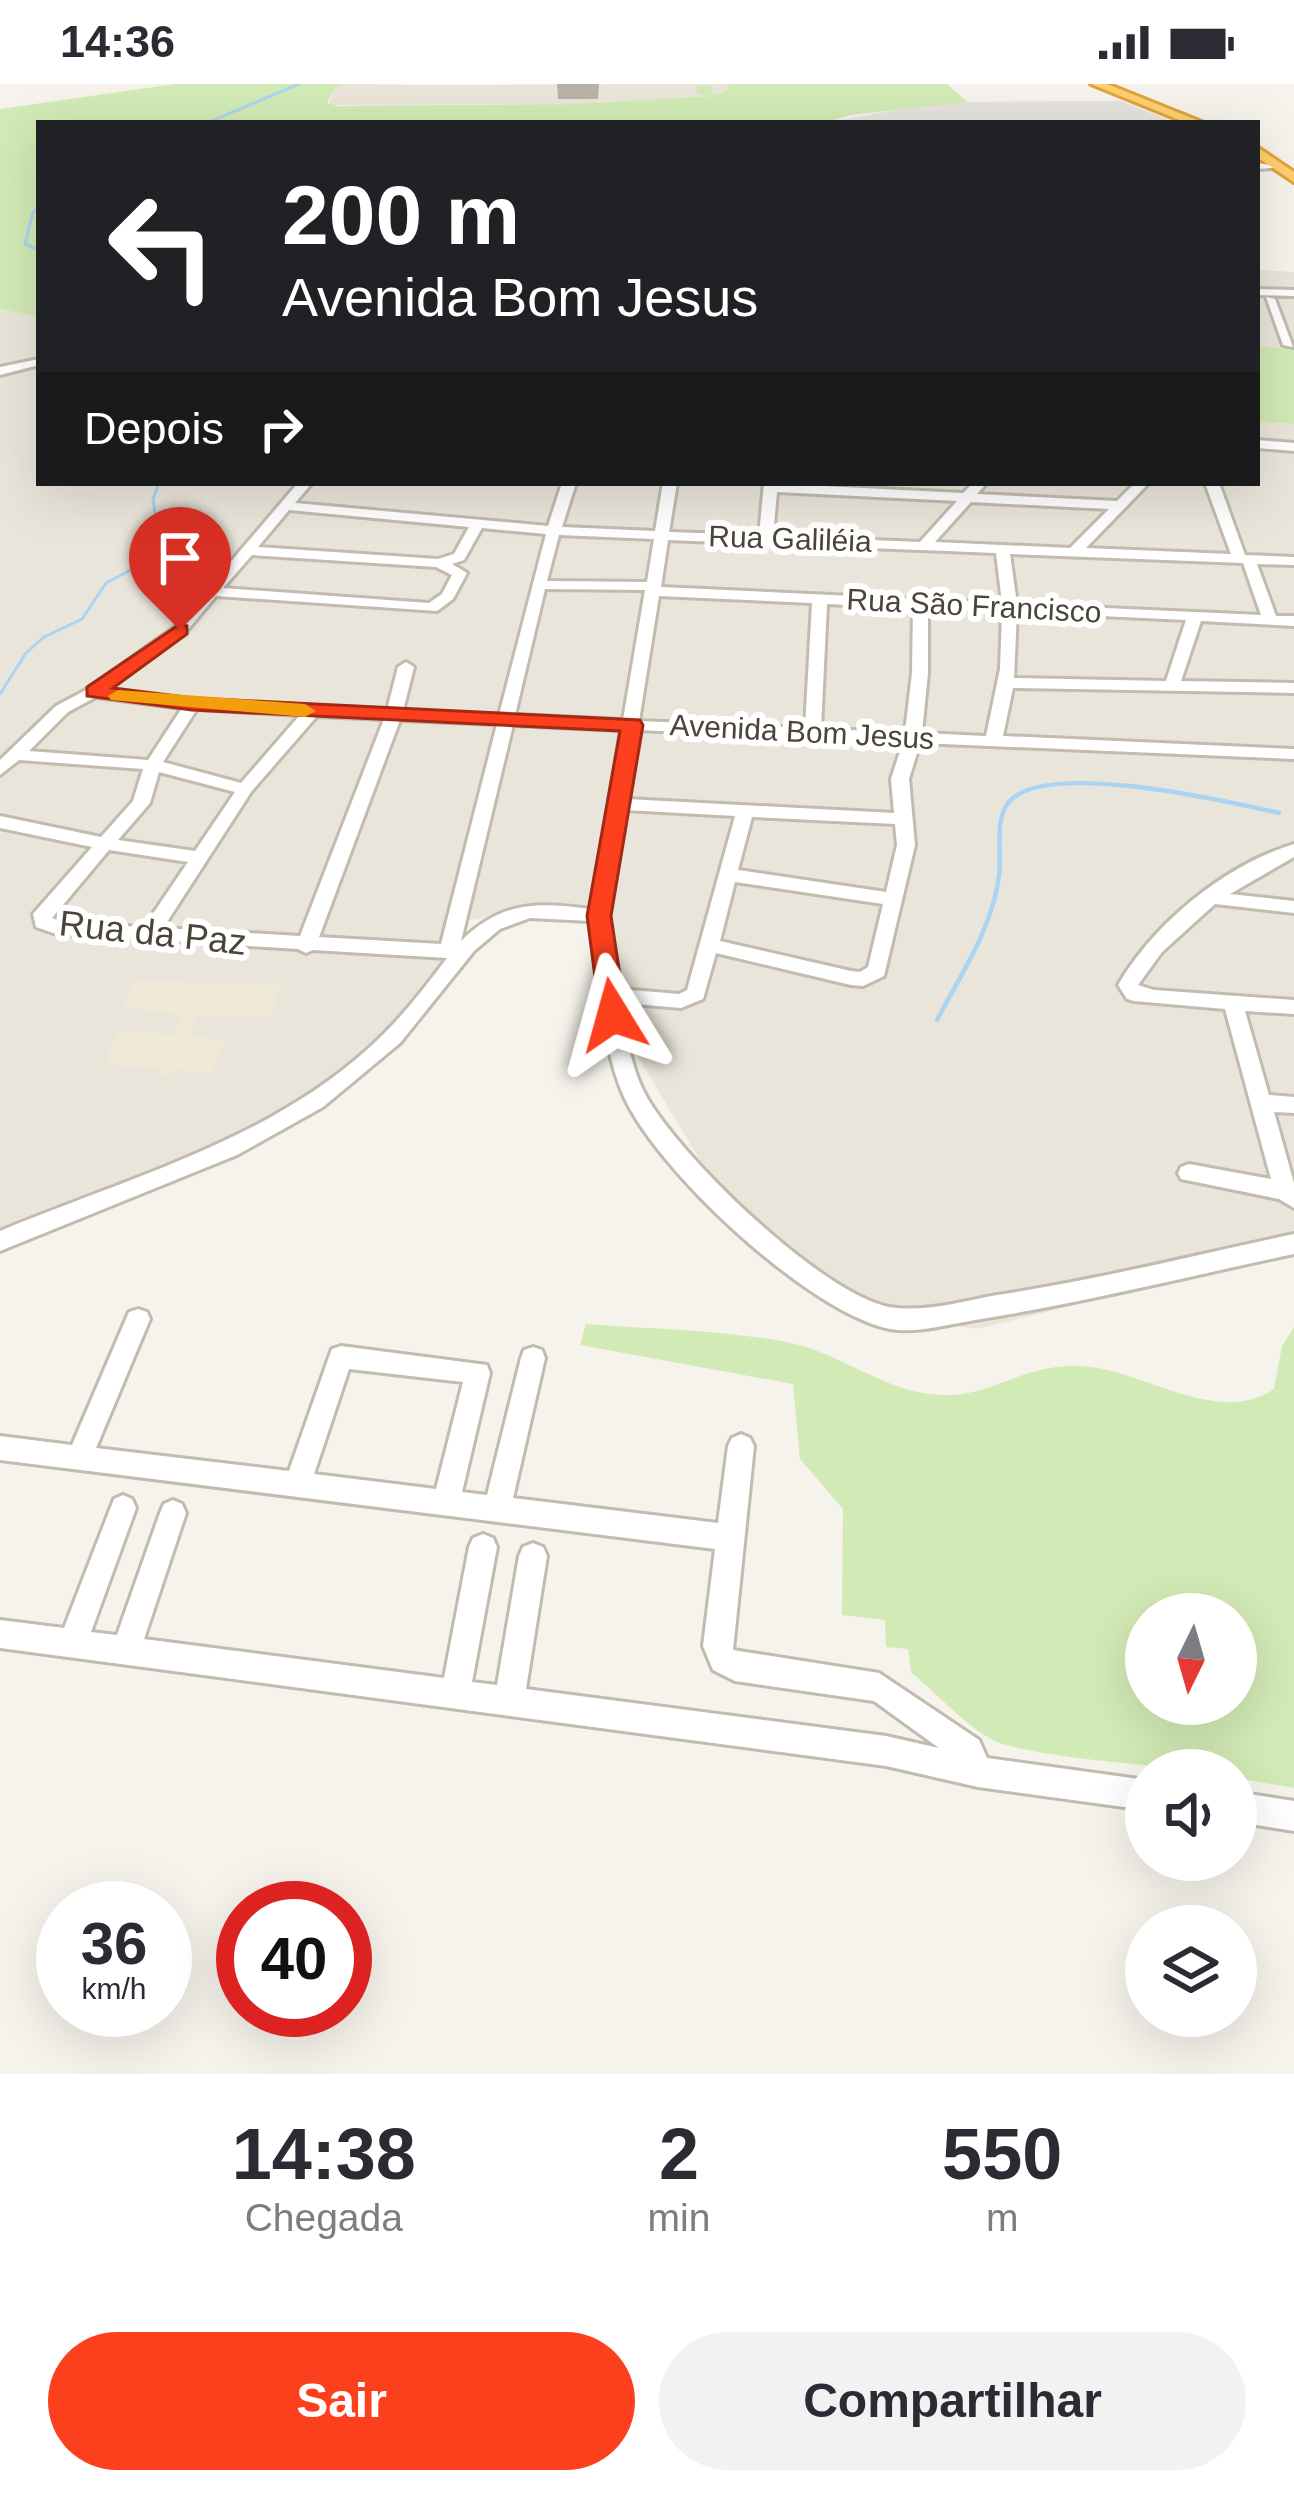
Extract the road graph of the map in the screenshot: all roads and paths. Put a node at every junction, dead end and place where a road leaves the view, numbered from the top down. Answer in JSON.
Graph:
{"nodes":[{"id":1,"x":1086,"y":84,"type":"edge"},
{"id":2,"x":1097,"y":84,"type":"edge"},
{"id":3,"x":1177,"y":120,"type":"edge"},
{"id":4,"x":1190,"y":120,"type":"edge"},
{"id":5,"x":1260,"y":150,"type":"edge"},
{"id":6,"x":1260,"y":166,"type":"edge"},
{"id":7,"x":1291,"y":166,"type":"edge"},
{"id":8,"x":1263,"y":295,"type":"edge"},
{"id":9,"x":1294,"y":297,"type":"edge"},
{"id":10,"x":1289,"y":345,"type":"dead end"},
{"id":11,"x":36,"y":363,"type":"edge"},
{"id":12,"x":0,"y":371,"type":"edge"},
{"id":13,"x":1260,"y":444,"type":"edge"},
{"id":14,"x":1294,"y":447,"type":"edge"},
{"id":15,"x":303,"y":486,"type":"edge"},
{"id":16,"x":568,"y":486,"type":"edge"},
{"id":17,"x":670,"y":486,"type":"edge"},
{"id":18,"x":770,"y":486,"type":"edge"},
{"id":19,"x":785,"y":486,"type":"edge"},
{"id":20,"x":978,"y":486,"type":"edge"},
{"id":21,"x":1139,"y":486,"type":"edge"},
{"id":22,"x":1213,"y":486,"type":"edge"},
{"id":23,"x":968,"y":498,"type":"junction"},
{"id":24,"x":1118,"y":505,"type":"junction"},
{"id":25,"x":287,"y":506,"type":"junction"},
{"id":26,"x":477,"y":526,"type":"junction"},
{"id":27,"x":553,"y":531,"type":"junction"},
{"id":28,"x":662,"y":535,"type":"junction"},
{"id":29,"x":766,"y":538,"type":"junction"},
{"id":30,"x":925,"y":545,"type":"junction"},
{"id":31,"x":1002,"y":549,"type":"junction"},
{"id":32,"x":246,"y":550,"type":"junction"},
{"id":33,"x":1076,"y":551,"type":"junction"},
{"id":34,"x":1243,"y":558,"type":"junction"},
{"id":35,"x":1294,"y":561,"type":"edge"},
{"id":36,"x":439,"y":563,"type":"junction"},
{"id":37,"x":542,"y":585,"type":"junction"},
{"id":38,"x":654,"y":589,"type":"junction"},
{"id":39,"x":216,"y":592,"type":"junction"},
{"id":40,"x":820,"y":600,"type":"junction"},
{"id":41,"x":921,"y":602,"type":"junction"},
{"id":42,"x":1013,"y":608,"type":"junction"},
{"id":43,"x":1195,"y":616,"type":"junction"},
{"id":44,"x":1270,"y":620,"type":"junction"},
{"id":45,"x":1294,"y":621,"type":"edge"},
{"id":46,"x":406,"y":667,"type":"dead end"},
{"id":47,"x":1007,"y":683,"type":"junction"},
{"id":48,"x":1172,"y":686,"type":"junction"},
{"id":49,"x":1294,"y":688,"type":"edge"},
{"id":50,"x":94,"y":692,"type":"junction"},
{"id":51,"x":192,"y":704,"type":"junction"},
{"id":52,"x":312,"y":711,"type":"junction"},
{"id":53,"x":394,"y":716,"type":"junction"},
{"id":54,"x":506,"y":721,"type":"junction"},
{"id":55,"x":632,"y":725,"type":"junction"},
{"id":56,"x":813,"y":732,"type":"junction"},
{"id":57,"x":913,"y":738,"type":"junction"},
{"id":58,"x":993,"y":743,"type":"junction"},
{"id":59,"x":1294,"y":754,"type":"edge"},
{"id":60,"x":14,"y":755,"type":"junction"},
{"id":61,"x":153,"y":765,"type":"junction"},
{"id":62,"x":0,"y":770,"type":"edge"},
{"id":63,"x":245,"y":789,"type":"junction"},
{"id":64,"x":618,"y":804,"type":"junction"},
{"id":65,"x":745,"y":810,"type":"junction"},
{"id":66,"x":904,"y":819,"type":"junction"},
{"id":67,"x":0,"y":822,"type":"edge"},
{"id":68,"x":105,"y":844,"type":"junction"},
{"id":69,"x":1294,"y":850,"type":"edge"},
{"id":70,"x":200,"y":856,"type":"junction"},
{"id":71,"x":728,"y":875,"type":"junction"},
{"id":72,"x":892,"y":898,"type":"junction"},
{"id":73,"x":1213,"y":898,"type":"junction"},
{"id":74,"x":1294,"y":907,"type":"edge"},
{"id":75,"x":599,"y":916,"type":"junction"},
{"id":76,"x":148,"y":935,"type":"junction"},
{"id":77,"x":710,"y":945,"type":"junction"},
{"id":78,"x":305,"y":946,"type":"junction"},
{"id":79,"x":455,"y":952,"type":"junction"},
{"id":80,"x":610,"y":995,"type":"junction"},
{"id":81,"x":1233,"y":1003,"type":"junction"},
{"id":82,"x":1294,"y":1007,"type":"edge"},
{"id":83,"x":1263,"y":1103,"type":"junction"},
{"id":84,"x":1294,"y":1105,"type":"edge"},
{"id":85,"x":1189,"y":1173,"type":"dead end"},
{"id":86,"x":1289,"y":1195,"type":"edge"},
{"id":87,"x":0,"y":1241,"type":"edge"},
{"id":88,"x":1294,"y":1244,"type":"edge"},
{"id":89,"x":138,"y":1319,"type":"dead end"},
{"id":90,"x":532,"y":1358,"type":"dead end"},
{"id":91,"x":741,"y":1446,"type":"dead end"},
{"id":92,"x":0,"y":1448,"type":"edge"},
{"id":93,"x":79,"y":1458,"type":"junction"},
{"id":94,"x":298,"y":1485,"type":"junction"},
{"id":95,"x":446,"y":1503,"type":"junction"},
{"id":96,"x":123,"y":1508,"type":"dead end"},
{"id":97,"x":496,"y":1509,"type":"junction"},
{"id":98,"x":173,"y":1513,"type":"dead end"},
{"id":99,"x":730,"y":1538,"type":"junction"},
{"id":100,"x":483,"y":1547,"type":"dead end"},
{"id":101,"x":533,"y":1556,"type":"dead end"},
{"id":102,"x":0,"y":1634,"type":"edge"},
{"id":103,"x":72,"y":1644,"type":"junction"},
{"id":104,"x":126,"y":1652,"type":"junction"},
{"id":105,"x":455,"y":1694,"type":"junction"},
{"id":106,"x":509,"y":1702,"type":"junction"},
{"id":107,"x":978,"y":1772,"type":"junction"},
{"id":108,"x":1125,"y":1792,"type":"edge"},
{"id":109,"x":1257,"y":1811,"type":"edge"},
{"id":110,"x":1294,"y":1816,"type":"edge"}],
"edges":[{"from":1,"to":3,"type":"highway"},
{"from":2,"to":4,"type":"highway"},
{"from":5,"to":7,"type":"highway"},
{"from":6,"to":7,"type":"street"},
{"from":8,"to":9,"type":"street"},
{"from":8,"to":10,"type":"street"},
{"from":11,"to":12,"type":"street"},
{"from":13,"to":14,"type":"street"},
{"from":15,"to":25,"type":"street"},
{"from":16,"to":27,"type":"street"},
{"from":17,"to":28,"type":"street"},
{"from":18,"to":29,"type":"street"},
{"from":19,"to":23,"type":"street"},
{"from":20,"to":23,"type":"street"},
{"from":21,"to":24,"type":"street"},
{"from":22,"to":34,"type":"street"},
{"from":23,"to":24,"type":"street"},
{"from":23,"to":30,"type":"street"},
{"from":24,"to":33,"type":"street"},
{"from":25,"to":26,"type":"street","name":"Rua Galiléia"},
{"from":25,"to":32,"type":"street"},
{"from":26,"to":27,"type":"street","name":"Rua Galiléia"},
{"from":26,"to":36,"type":"street"},
{"from":27,"to":28,"type":"street","name":"Rua Galiléia"},
{"from":27,"to":37,"type":"street"},
{"from":28,"to":29,"type":"street","name":"Rua Galiléia"},
{"from":28,"to":38,"type":"street"},
{"from":29,"to":30,"type":"street","name":"Rua Galiléia"},
{"from":30,"to":31,"type":"street","name":"Rua Galiléia"},
{"from":31,"to":33,"type":"street","name":"Rua Galiléia"},
{"from":31,"to":42,"type":"street"},
{"from":32,"to":36,"type":"street"},
{"from":32,"to":39,"type":"street"},
{"from":33,"to":34,"type":"street","name":"Rua Galiléia"},
{"from":34,"to":35,"type":"street","name":"Rua Galiléia"},
{"from":34,"to":44,"type":"street"},
{"from":36,"to":39,"type":"street"},
{"from":37,"to":38,"type":"street","name":"Rua São Francisco"},
{"from":37,"to":54,"type":"street"},
{"from":38,"to":40,"type":"street","name":"Rua São Francisco"},
{"from":38,"to":55,"type":"street"},
{"from":39,"to":50,"type":"street"},
{"from":40,"to":41,"type":"street","name":"Rua São Francisco"},
{"from":40,"to":56,"type":"street"},
{"from":41,"to":42,"type":"street","name":"Rua São Francisco"},
{"from":41,"to":57,"type":"street"},
{"from":42,"to":43,"type":"street","name":"Rua São Francisco"},
{"from":42,"to":47,"type":"street"},
{"from":43,"to":44,"type":"street","name":"Rua São Francisco"},
{"from":43,"to":48,"type":"street"},
{"from":44,"to":45,"type":"street","name":"Rua São Francisco"},
{"from":46,"to":53,"type":"street"},
{"from":47,"to":48,"type":"street"},
{"from":47,"to":58,"type":"street"},
{"from":48,"to":49,"type":"street"},
{"from":50,"to":51,"type":"street","name":"Avenida Bom Jesus"},
{"from":50,"to":60,"type":"street"},
{"from":51,"to":52,"type":"street","name":"Avenida Bom Jesus"},
{"from":51,"to":61,"type":"street","name":"Rua da Paz"},
{"from":52,"to":53,"type":"street","name":"Avenida Bom Jesus"},
{"from":52,"to":63,"type":"street"},
{"from":53,"to":54,"type":"street","name":"Avenida Bom Jesus"},
{"from":53,"to":78,"type":"street"},
{"from":54,"to":55,"type":"street","name":"Avenida Bom Jesus"},
{"from":54,"to":79,"type":"street"},
{"from":55,"to":56,"type":"street","name":"Avenida Bom Jesus"},
{"from":55,"to":64,"type":"street"},
{"from":56,"to":57,"type":"street","name":"Avenida Bom Jesus"},
{"from":57,"to":58,"type":"street","name":"Avenida Bom Jesus"},
{"from":57,"to":66,"type":"street"},
{"from":58,"to":59,"type":"street","name":"Avenida Bom Jesus"},
{"from":60,"to":61,"type":"street"},
{"from":60,"to":62,"type":"street"},
{"from":61,"to":63,"type":"street"},
{"from":61,"to":68,"type":"street","name":"Rua da Paz"},
{"from":63,"to":70,"type":"street"},
{"from":64,"to":65,"type":"street"},
{"from":64,"to":75,"type":"street"},
{"from":65,"to":66,"type":"street"},
{"from":65,"to":71,"type":"street"},
{"from":66,"to":72,"type":"street"},
{"from":67,"to":68,"type":"street"},
{"from":68,"to":70,"type":"street"},
{"from":68,"to":76,"type":"street","name":"Rua da Paz"},
{"from":69,"to":73,"type":"street"},
{"from":70,"to":76,"type":"street"},
{"from":71,"to":72,"type":"street"},
{"from":71,"to":77,"type":"street"},
{"from":72,"to":77,"type":"street"},
{"from":73,"to":74,"type":"street"},
{"from":73,"to":81,"type":"street"},
{"from":75,"to":79,"type":"street"},
{"from":75,"to":80,"type":"street"},
{"from":76,"to":78,"type":"street","name":"Rua da Paz"},
{"from":77,"to":80,"type":"street"},
{"from":78,"to":79,"type":"street","name":"Rua da Paz"},
{"from":79,"to":87,"type":"street"},
{"from":80,"to":88,"type":"street"},
{"from":81,"to":82,"type":"street"},
{"from":81,"to":83,"type":"street"},
{"from":83,"to":84,"type":"street"},
{"from":83,"to":86,"type":"street"},
{"from":85,"to":86,"type":"street"},
{"from":89,"to":93,"type":"street"},
{"from":90,"to":97,"type":"street"},
{"from":91,"to":99,"type":"street"},
{"from":92,"to":93,"type":"street"},
{"from":93,"to":94,"type":"street"},
{"from":94,"to":95,"type":"street"},
{"from":94,"to":95,"type":"street"},
{"from":95,"to":97,"type":"street"},
{"from":96,"to":103,"type":"street"},
{"from":97,"to":99,"type":"street"},
{"from":98,"to":104,"type":"street"},
{"from":99,"to":107,"type":"street"},
{"from":100,"to":105,"type":"street"},
{"from":101,"to":106,"type":"street"},
{"from":102,"to":103,"type":"street"},
{"from":103,"to":104,"type":"street"},
{"from":104,"to":105,"type":"street"},
{"from":105,"to":106,"type":"street"},
{"from":106,"to":107,"type":"street"},
{"from":107,"to":108,"type":"street"},
{"from":109,"to":110,"type":"street"}]}
